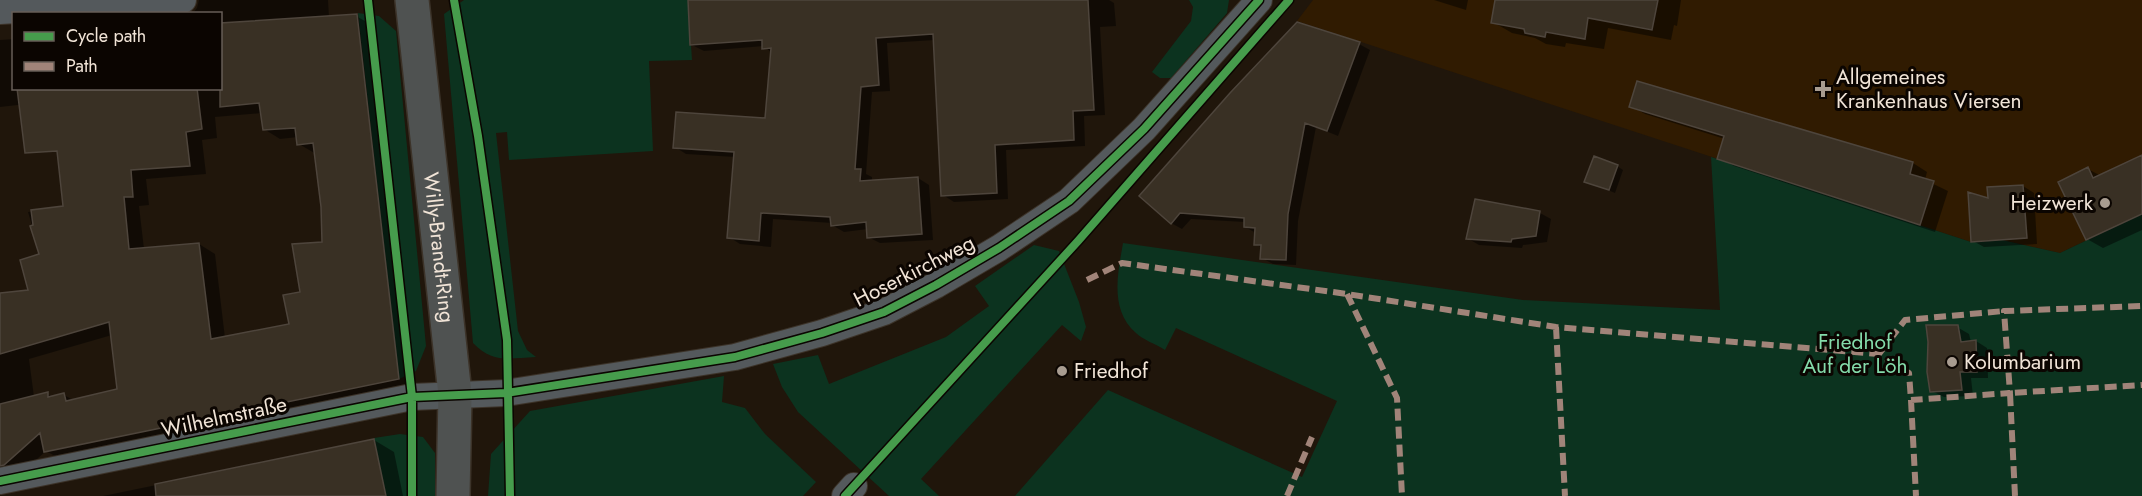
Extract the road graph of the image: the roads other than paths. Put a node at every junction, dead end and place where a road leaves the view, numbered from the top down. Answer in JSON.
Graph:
{"nodes":[{"id":1,"x":183,"y":0,"type":"edge"},
{"id":2,"x":412,"y":0,"type":"edge"},
{"id":3,"x":1259,"y":0,"type":"edge"},
{"id":4,"x":0,"y":11,"type":"edge"},
{"id":5,"x":455,"y":394,"type":"junction"},
{"id":6,"x":0,"y":481,"type":"edge"},
{"id":7,"x":453,"y":496,"type":"edge"}],
"edges":[{"from":1,"to":4,"type":"street"},
{"from":2,"to":5,"type":"main road","name":"Willy-Brandt-Ring"},
{"from":3,"to":5,"type":"street","name":"Hoserkirchweg"},
{"from":5,"to":6,"type":"street","name":"Wilhelmstraße"},
{"from":5,"to":7,"type":"main road","name":"Willy-Brandt-Ring"}]}
